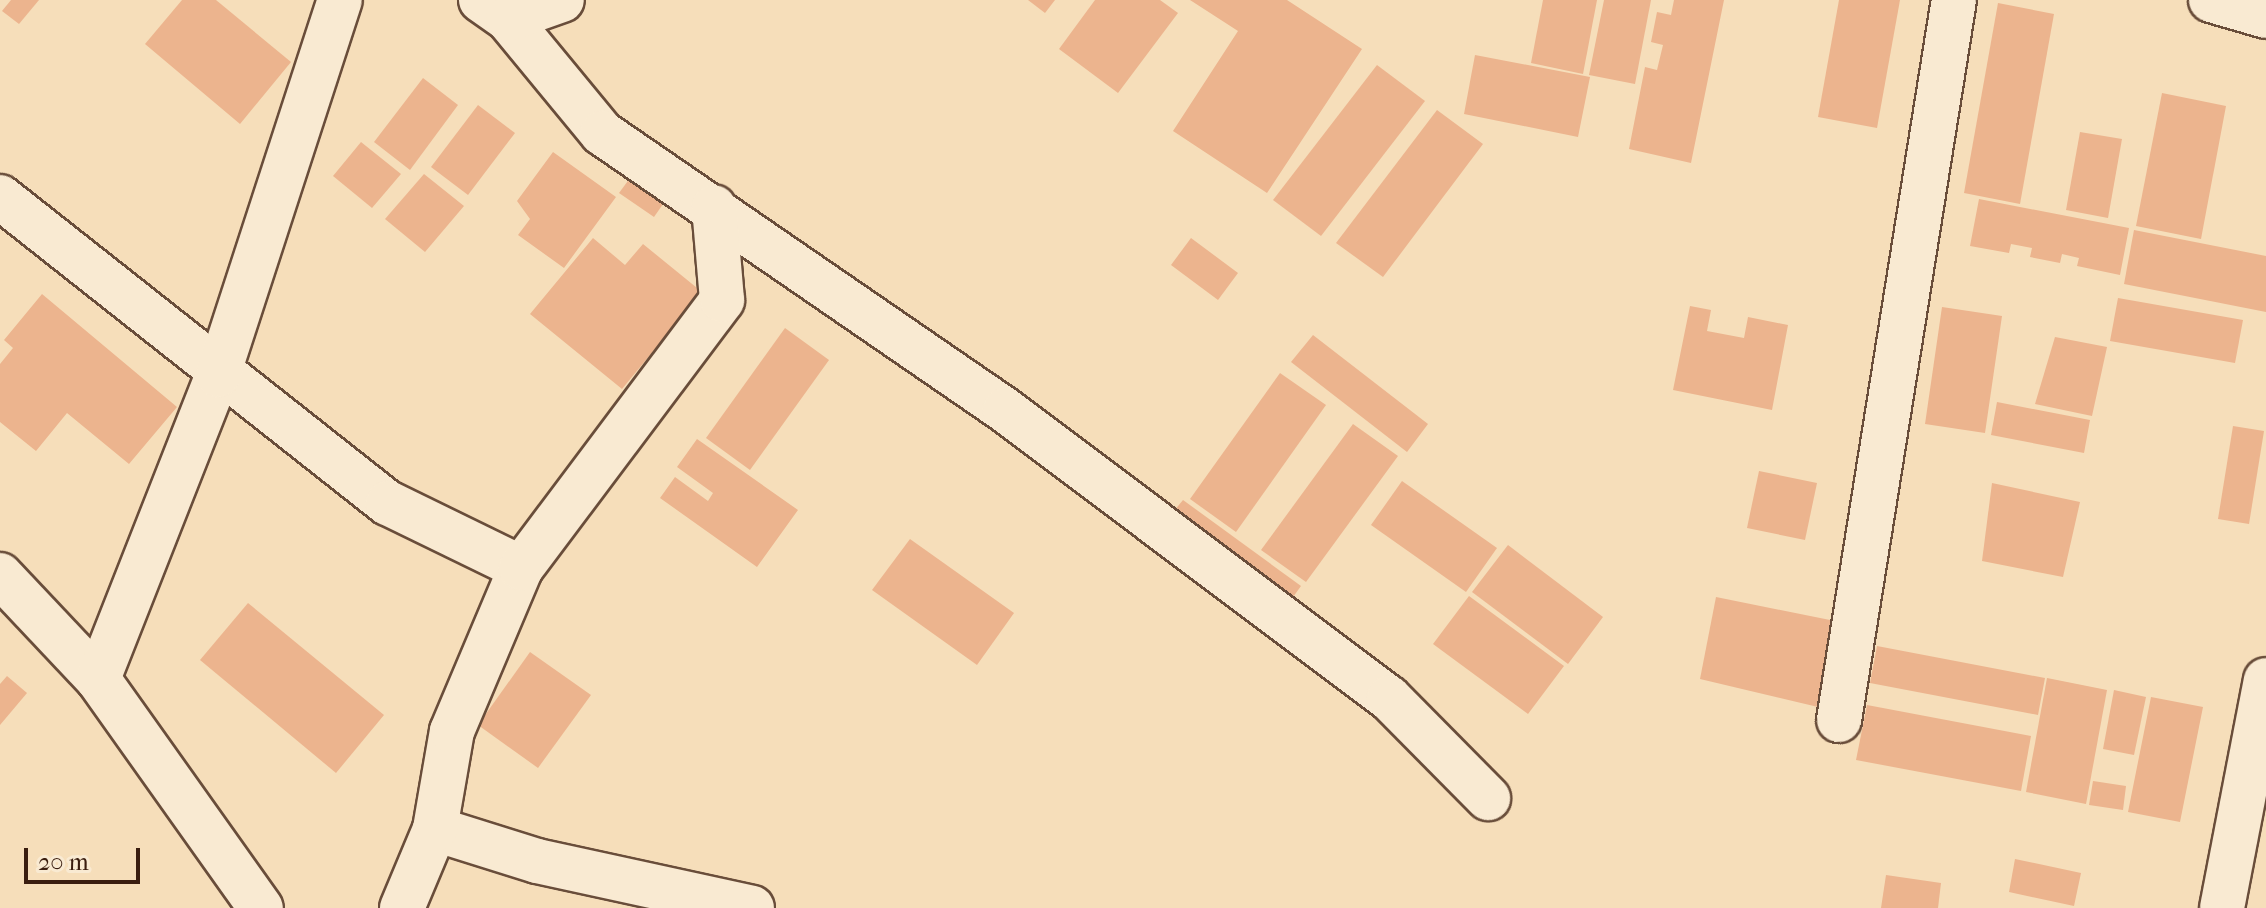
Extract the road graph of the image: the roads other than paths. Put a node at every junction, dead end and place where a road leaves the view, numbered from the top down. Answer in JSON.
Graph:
{"nodes":[{"id":1,"x":340,"y":0,"type":"edge"},
{"id":2,"x":562,"y":0,"type":"edge"},
{"id":3,"x":1954,"y":0,"type":"edge"},
{"id":4,"x":2211,"y":0,"type":"edge"},
{"id":5,"x":495,"y":10,"type":"edge"},
{"id":6,"x":2266,"y":16,"type":"edge"},
{"id":7,"x":0,"y":197,"type":"edge"},
{"id":8,"x":714,"y":207,"type":"junction"},
{"id":9,"x":218,"y":375,"type":"junction"},
{"id":10,"x":521,"y":568,"type":"junction"},
{"id":11,"x":0,"y":575,"type":"edge"},
{"id":12,"x":98,"y":679,"type":"junction"},
{"id":13,"x":2266,"y":680,"type":"edge"},
{"id":14,"x":1839,"y":720,"type":"dead end"},
{"id":15,"x":1488,"y":798,"type":"dead end"},
{"id":16,"x":435,"y":829,"type":"junction"},
{"id":17,"x":261,"y":908,"type":"edge"},
{"id":18,"x":402,"y":908,"type":"edge"},
{"id":19,"x":752,"y":908,"type":"edge"},
{"id":20,"x":2222,"y":908,"type":"edge"}],
"edges":[{"from":1,"to":9,"type":"street"},
{"from":2,"to":5,"type":"street"},
{"from":3,"to":14,"type":"street"},
{"from":4,"to":6,"type":"street"},
{"from":5,"to":8,"type":"street"},
{"from":7,"to":9,"type":"street"},
{"from":8,"to":10,"type":"street"},
{"from":8,"to":15,"type":"street"},
{"from":9,"to":10,"type":"street"},
{"from":9,"to":12,"type":"street"},
{"from":10,"to":16,"type":"street"},
{"from":11,"to":12,"type":"street"},
{"from":12,"to":17,"type":"street"},
{"from":13,"to":20,"type":"street"},
{"from":16,"to":18,"type":"street"},
{"from":16,"to":19,"type":"street"}]}
